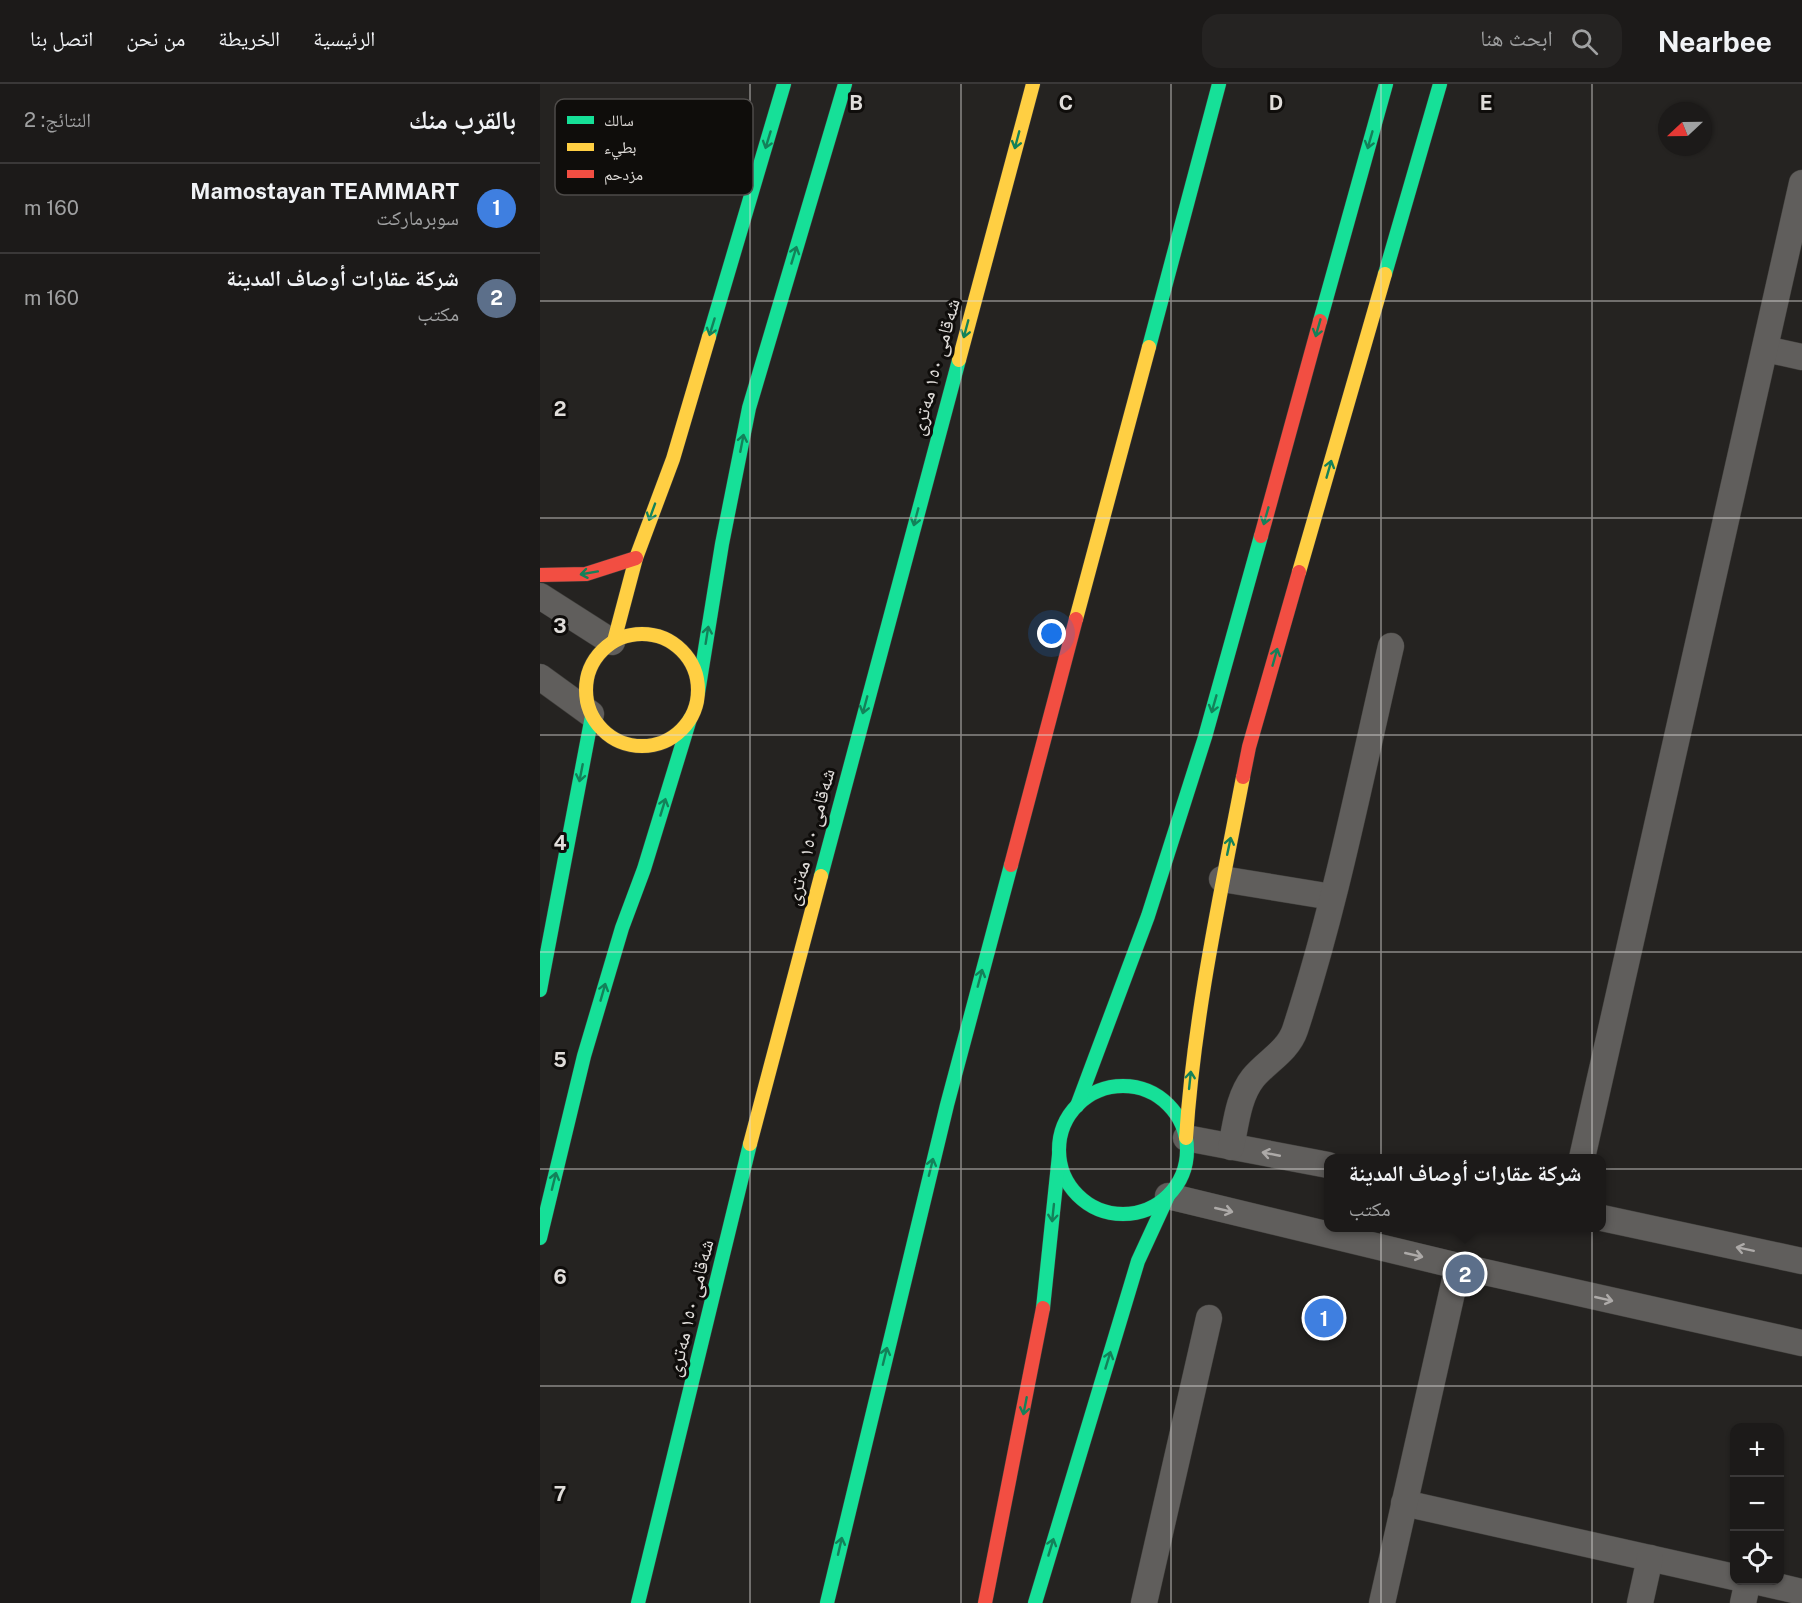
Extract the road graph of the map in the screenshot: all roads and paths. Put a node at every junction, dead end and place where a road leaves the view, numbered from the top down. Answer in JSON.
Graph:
{"nodes":[{"id":1,"x":784,"y":84,"type":"edge"},
{"id":2,"x":845,"y":84,"type":"edge"},
{"id":3,"x":1033,"y":84,"type":"edge"},
{"id":4,"x":1219,"y":84,"type":"edge"},
{"id":5,"x":1386,"y":84,"type":"edge"},
{"id":6,"x":1440,"y":84,"type":"edge"},
{"id":7,"x":1802,"y":183,"type":"edge"},
{"id":8,"x":753,"y":189,"type":"edge"},
{"id":9,"x":751,"y":195,"type":"edge"},
{"id":10,"x":1765,"y":349,"type":"junction"},
{"id":11,"x":1802,"y":357,"type":"edge"},
{"id":12,"x":636,"y":558,"type":"junction"},
{"id":13,"x":540,"y":575,"type":"edge"},
{"id":14,"x":540,"y":596,"type":"edge"},
{"id":15,"x":613,"y":642,"type":"junction"},
{"id":16,"x":1391,"y":646,"type":"dead end"},
{"id":17,"x":540,"y":677,"type":"edge"},
{"id":18,"x":698,"y":693,"type":"junction"},
{"id":19,"x":592,"y":715,"type":"junction"},
{"id":20,"x":690,"y":719,"type":"junction"},
{"id":21,"x":1222,"y":879,"type":"junction"},
{"id":22,"x":1332,"y":897,"type":"junction"},
{"id":23,"x":540,"y":990,"type":"edge"},
{"id":24,"x":1077,"y":1106,"type":"junction"},
{"id":25,"x":1186,"y":1138,"type":"junction"},
{"id":26,"x":1231,"y":1147,"type":"junction"},
{"id":27,"x":1583,"y":1154,"type":"edge"},
{"id":28,"x":1059,"y":1155,"type":"junction"},
{"id":29,"x":1324,"y":1164,"type":"edge"},
{"id":30,"x":1168,"y":1196,"type":"junction"},
{"id":31,"x":1606,"y":1219,"type":"edge"},
{"id":32,"x":540,"y":1238,"type":"edge"},
{"id":33,"x":1802,"y":1261,"type":"edge"},
{"id":34,"x":1458,"y":1266,"type":"junction"},
{"id":35,"x":1209,"y":1318,"type":"dead end"},
{"id":36,"x":1802,"y":1343,"type":"edge"},
{"id":37,"x":1404,"y":1503,"type":"junction"},
{"id":38,"x":1650,"y":1558,"type":"junction"},
{"id":39,"x":1730,"y":1576,"type":"edge"},
{"id":40,"x":1748,"y":1585,"type":"edge"},
{"id":41,"x":1768,"y":1585,"type":"edge"},
{"id":42,"x":1802,"y":1592,"type":"edge"},
{"id":43,"x":638,"y":1603,"type":"edge"},
{"id":44,"x":827,"y":1603,"type":"edge"},
{"id":45,"x":984,"y":1603,"type":"edge"},
{"id":46,"x":1035,"y":1603,"type":"edge"},
{"id":47,"x":1144,"y":1603,"type":"edge"},
{"id":48,"x":1382,"y":1603,"type":"edge"},
{"id":49,"x":1640,"y":1603,"type":"edge"},
{"id":50,"x":1743,"y":1603,"type":"edge"}],
"edges":[{"from":1,"to":8,"type":"main road","one_way":true},
{"from":18,"to":2,"type":"main road","one_way":true},
{"from":3,"to":43,"type":"main road","name":"شەقامی ١٥٠ مەتری","one_way":true},
{"from":44,"to":4,"type":"main road","one_way":true},
{"from":5,"to":24,"type":"main road","one_way":true},
{"from":21,"to":6,"type":"main road","one_way":true},
{"from":7,"to":10,"type":"street"},
{"from":9,"to":12,"type":"main road","one_way":true},
{"from":10,"to":11,"type":"street"},
{"from":10,"to":27,"type":"street"},
{"from":12,"to":13,"type":"main road","one_way":true},
{"from":12,"to":15,"type":"main road"},
{"from":14,"to":15,"type":"street"},
{"from":15,"to":18,"type":"main road"},
{"from":15,"to":19,"type":"main road"},
{"from":16,"to":22,"type":"street"},
{"from":17,"to":19,"type":"street"},
{"from":18,"to":20,"type":"main road"},
{"from":19,"to":20,"type":"main road"},
{"from":19,"to":23,"type":"main road","one_way":true},
{"from":32,"to":20,"type":"main road","one_way":true},
{"from":21,"to":22,"type":"street"},
{"from":25,"to":21,"type":"main road","one_way":true},
{"from":22,"to":26,"type":"street"},
{"from":24,"to":25,"type":"main road"},
{"from":24,"to":28,"type":"main road"},
{"from":25,"to":26,"type":"street"},
{"from":25,"to":30,"type":"main road"},
{"from":29,"to":26,"type":"street","one_way":true},
{"from":28,"to":30,"type":"main road"},
{"from":28,"to":45,"type":"main road","one_way":true},
{"from":30,"to":34,"type":"street","one_way":true},
{"from":46,"to":30,"type":"main road","one_way":true},
{"from":33,"to":31,"type":"street","one_way":true},
{"from":34,"to":36,"type":"street","one_way":true},
{"from":34,"to":37,"type":"street"},
{"from":35,"to":47,"type":"street"},
{"from":37,"to":38,"type":"street"},
{"from":37,"to":48,"type":"street"},
{"from":38,"to":39,"type":"street"},
{"from":38,"to":49,"type":"street"},
{"from":40,"to":50,"type":"street"},
{"from":41,"to":42,"type":"street"}]}
